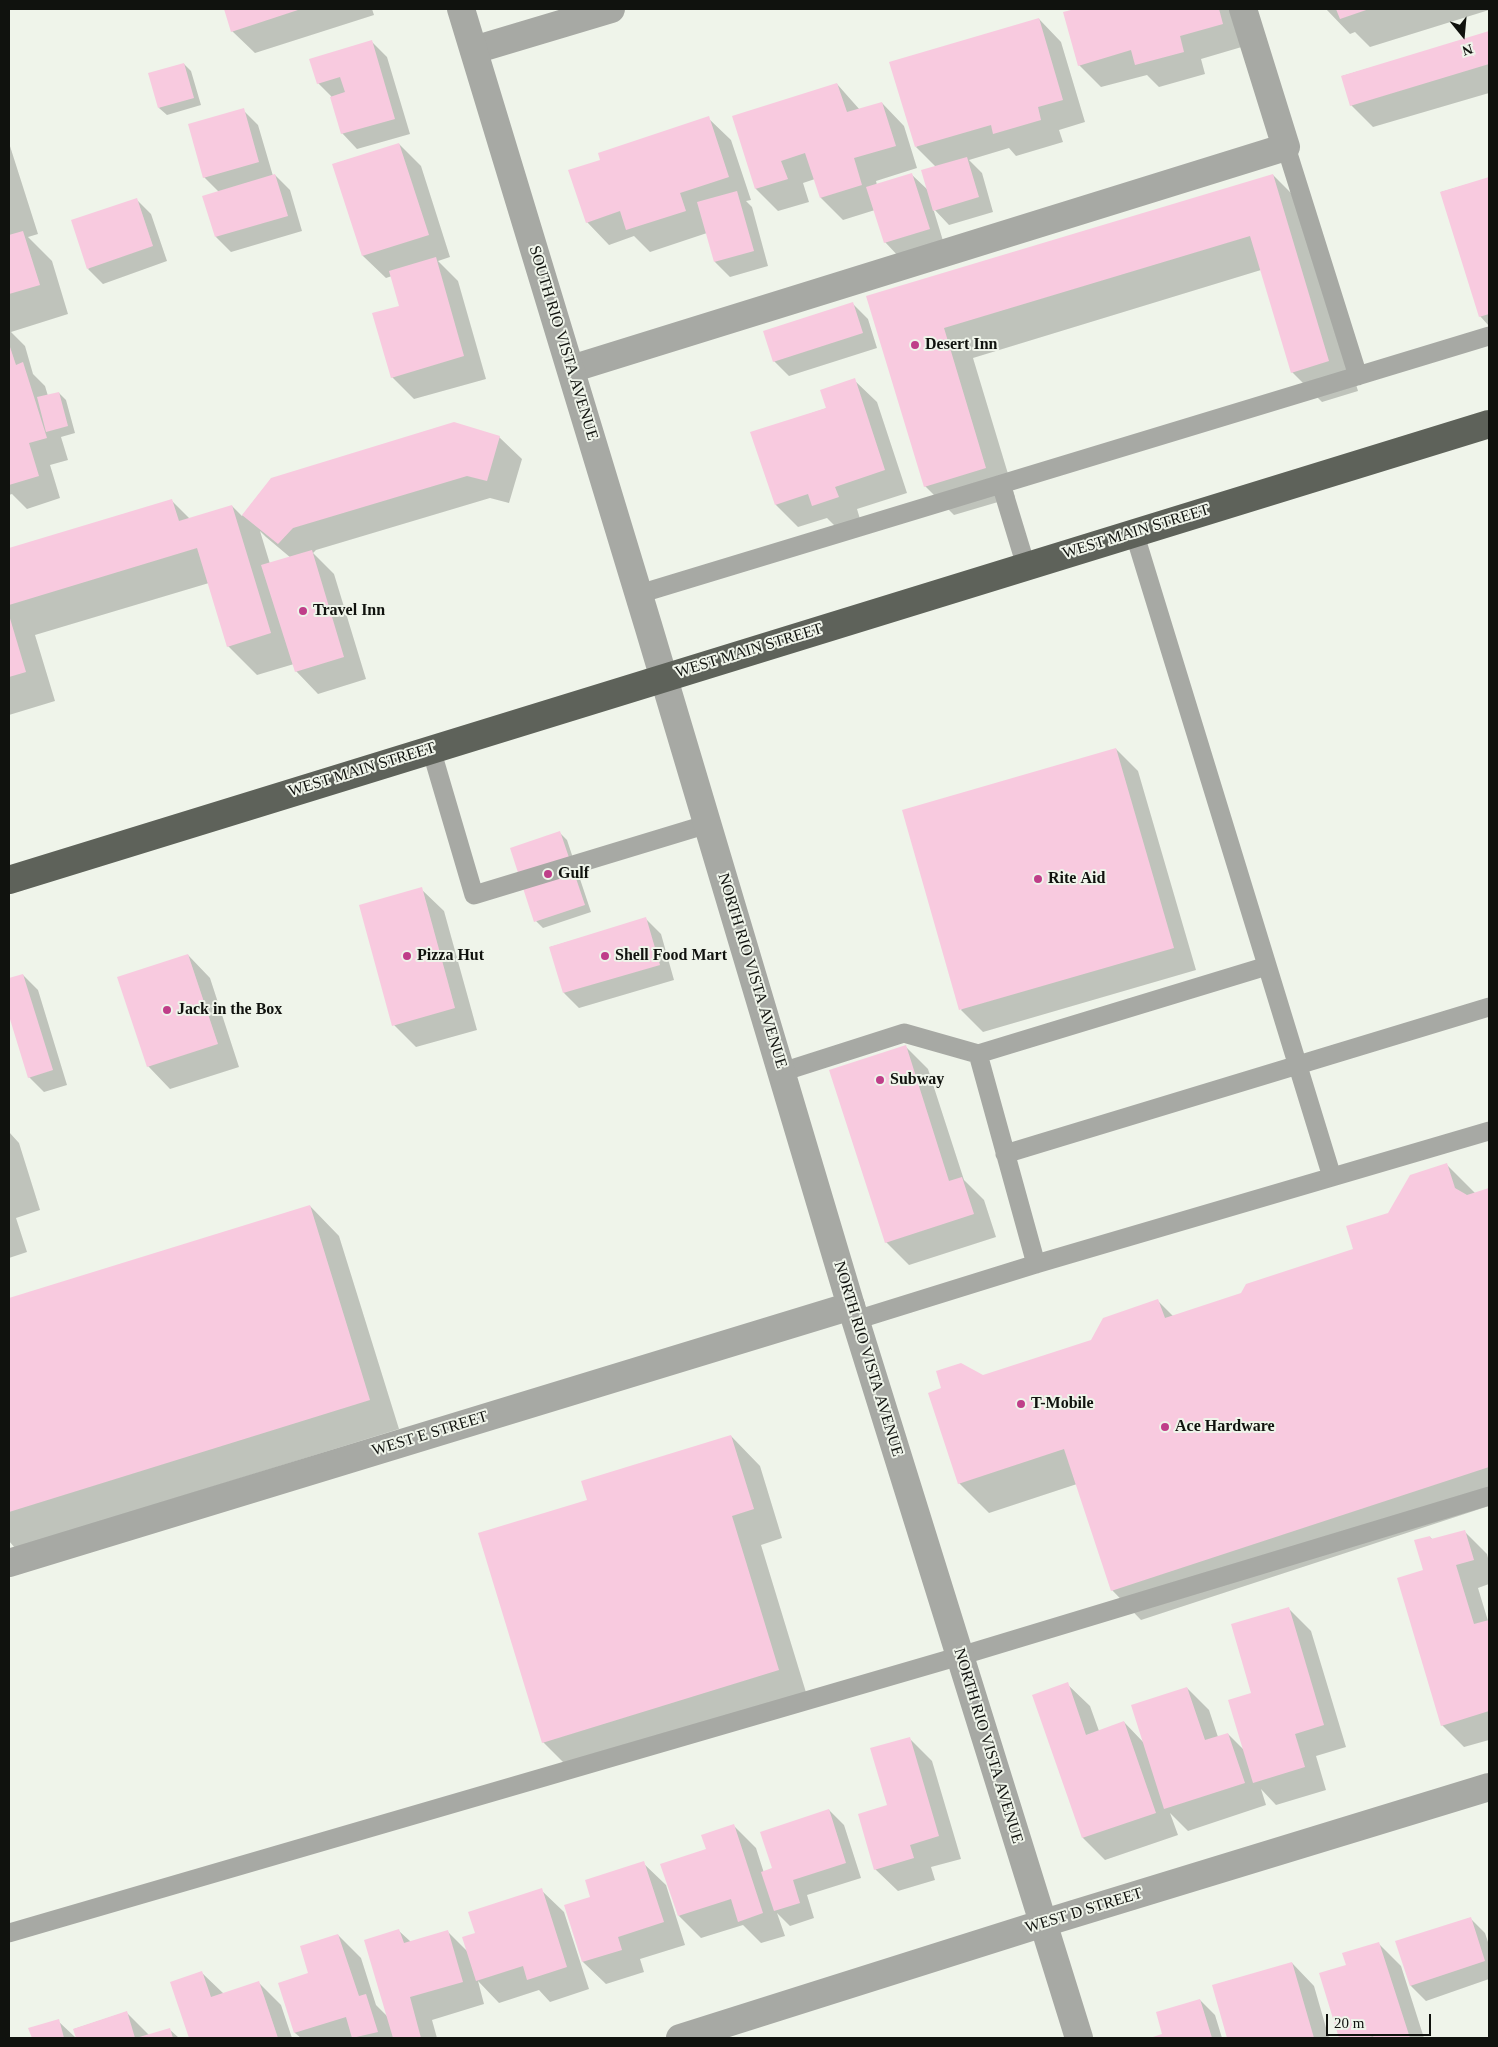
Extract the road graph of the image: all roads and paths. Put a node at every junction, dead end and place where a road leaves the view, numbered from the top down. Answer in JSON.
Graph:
{"nodes":[{"id":1,"x":461,"y":9,"type":"edge"},
{"id":2,"x":611,"y":9,"type":"edge"},
{"id":3,"x":1243,"y":9,"type":"edge"},
{"id":4,"x":474,"y":50,"type":"junction"},
{"id":5,"x":1286,"y":147,"type":"junction"},
{"id":6,"x":1489,"y":336,"type":"edge"},
{"id":7,"x":571,"y":369,"type":"junction"},
{"id":8,"x":1358,"y":376,"type":"junction"},
{"id":9,"x":1489,"y":424,"type":"edge"},
{"id":10,"x":1001,"y":484,"type":"junction"},
{"id":11,"x":1134,"y":532,"type":"junction"},
{"id":12,"x":1026,"y":566,"type":"junction"},
{"id":13,"x":639,"y":594,"type":"junction"},
{"id":14,"x":664,"y":677,"type":"junction"},
{"id":15,"x":431,"y":749,"type":"junction"},
{"id":16,"x":708,"y":824,"type":"junction"},
{"id":17,"x":9,"y":880,"type":"edge"},
{"id":18,"x":1267,"y":966,"type":"junction"},
{"id":19,"x":1489,"y":1007,"type":"edge"},
{"id":20,"x":978,"y":1054,"type":"junction"},
{"id":21,"x":1297,"y":1064,"type":"junction"},
{"id":22,"x":782,"y":1072,"type":"junction"},
{"id":23,"x":1489,"y":1130,"type":"edge"},
{"id":24,"x":1005,"y":1154,"type":"junction"},
{"id":25,"x":1332,"y":1177,"type":"junction"},
{"id":26,"x":1036,"y":1264,"type":"junction"},
{"id":27,"x":854,"y":1313,"type":"junction"},
{"id":28,"x":1489,"y":1496,"type":"edge"},
{"id":29,"x":9,"y":1563,"type":"edge"},
{"id":30,"x":960,"y":1656,"type":"junction"},
{"id":31,"x":1489,"y":1787,"type":"edge"},
{"id":32,"x":1044,"y":1923,"type":"junction"},
{"id":33,"x":9,"y":1933,"type":"edge"},
{"id":34,"x":680,"y":2038,"type":"edge"},
{"id":35,"x":1079,"y":2038,"type":"edge"}],
"edges":[{"from":1,"to":4,"type":"street","name":"SOUTH RIO VISTA AVENUE"},
{"from":2,"to":4,"type":"street"},
{"from":3,"to":5,"type":"street"},
{"from":4,"to":7,"type":"street","name":"SOUTH RIO VISTA AVENUE"},
{"from":5,"to":7,"type":"street"},
{"from":5,"to":8,"type":"lane"},
{"from":6,"to":8,"type":"lane"},
{"from":7,"to":13,"type":"street","name":"SOUTH RIO VISTA AVENUE"},
{"from":8,"to":10,"type":"lane"},
{"from":9,"to":11,"type":"highway","name":"WEST MAIN STREET"},
{"from":10,"to":12,"type":"lane"},
{"from":10,"to":13,"type":"lane"},
{"from":11,"to":12,"type":"highway","name":"WEST MAIN STREET"},
{"from":11,"to":18,"type":"lane"},
{"from":12,"to":14,"type":"highway","name":"WEST MAIN STREET"},
{"from":13,"to":14,"type":"street","name":"SOUTH RIO VISTA AVENUE"},
{"from":14,"to":15,"type":"highway","name":"WEST MAIN STREET"},
{"from":14,"to":16,"type":"street","name":"NORTH RIO VISTA AVENUE"},
{"from":15,"to":16,"type":"lane"},
{"from":15,"to":17,"type":"highway","name":"WEST MAIN STREET"},
{"from":16,"to":22,"type":"street","name":"NORTH RIO VISTA AVENUE"},
{"from":18,"to":20,"type":"lane"},
{"from":18,"to":21,"type":"lane"},
{"from":19,"to":21,"type":"lane"},
{"from":20,"to":22,"type":"lane"},
{"from":20,"to":24,"type":"lane"},
{"from":21,"to":24,"type":"lane"},
{"from":21,"to":25,"type":"lane"},
{"from":22,"to":27,"type":"street","name":"NORTH RIO VISTA AVENUE"},
{"from":23,"to":25,"type":"lane"},
{"from":24,"to":26,"type":"lane"},
{"from":25,"to":26,"type":"lane"},
{"from":26,"to":27,"type":"lane"},
{"from":27,"to":29,"type":"street","name":"WEST E STREET"},
{"from":27,"to":30,"type":"street","name":"NORTH RIO VISTA AVENUE"},
{"from":28,"to":30,"type":"lane"},
{"from":30,"to":32,"type":"street","name":"NORTH RIO VISTA AVENUE"},
{"from":30,"to":33,"type":"lane"},
{"from":31,"to":32,"type":"street","name":"WEST D STREET"},
{"from":32,"to":34,"type":"street","name":"WEST D STREET"},
{"from":32,"to":35,"type":"street","name":"NORTH RIO VISTA AVENUE"}]}
